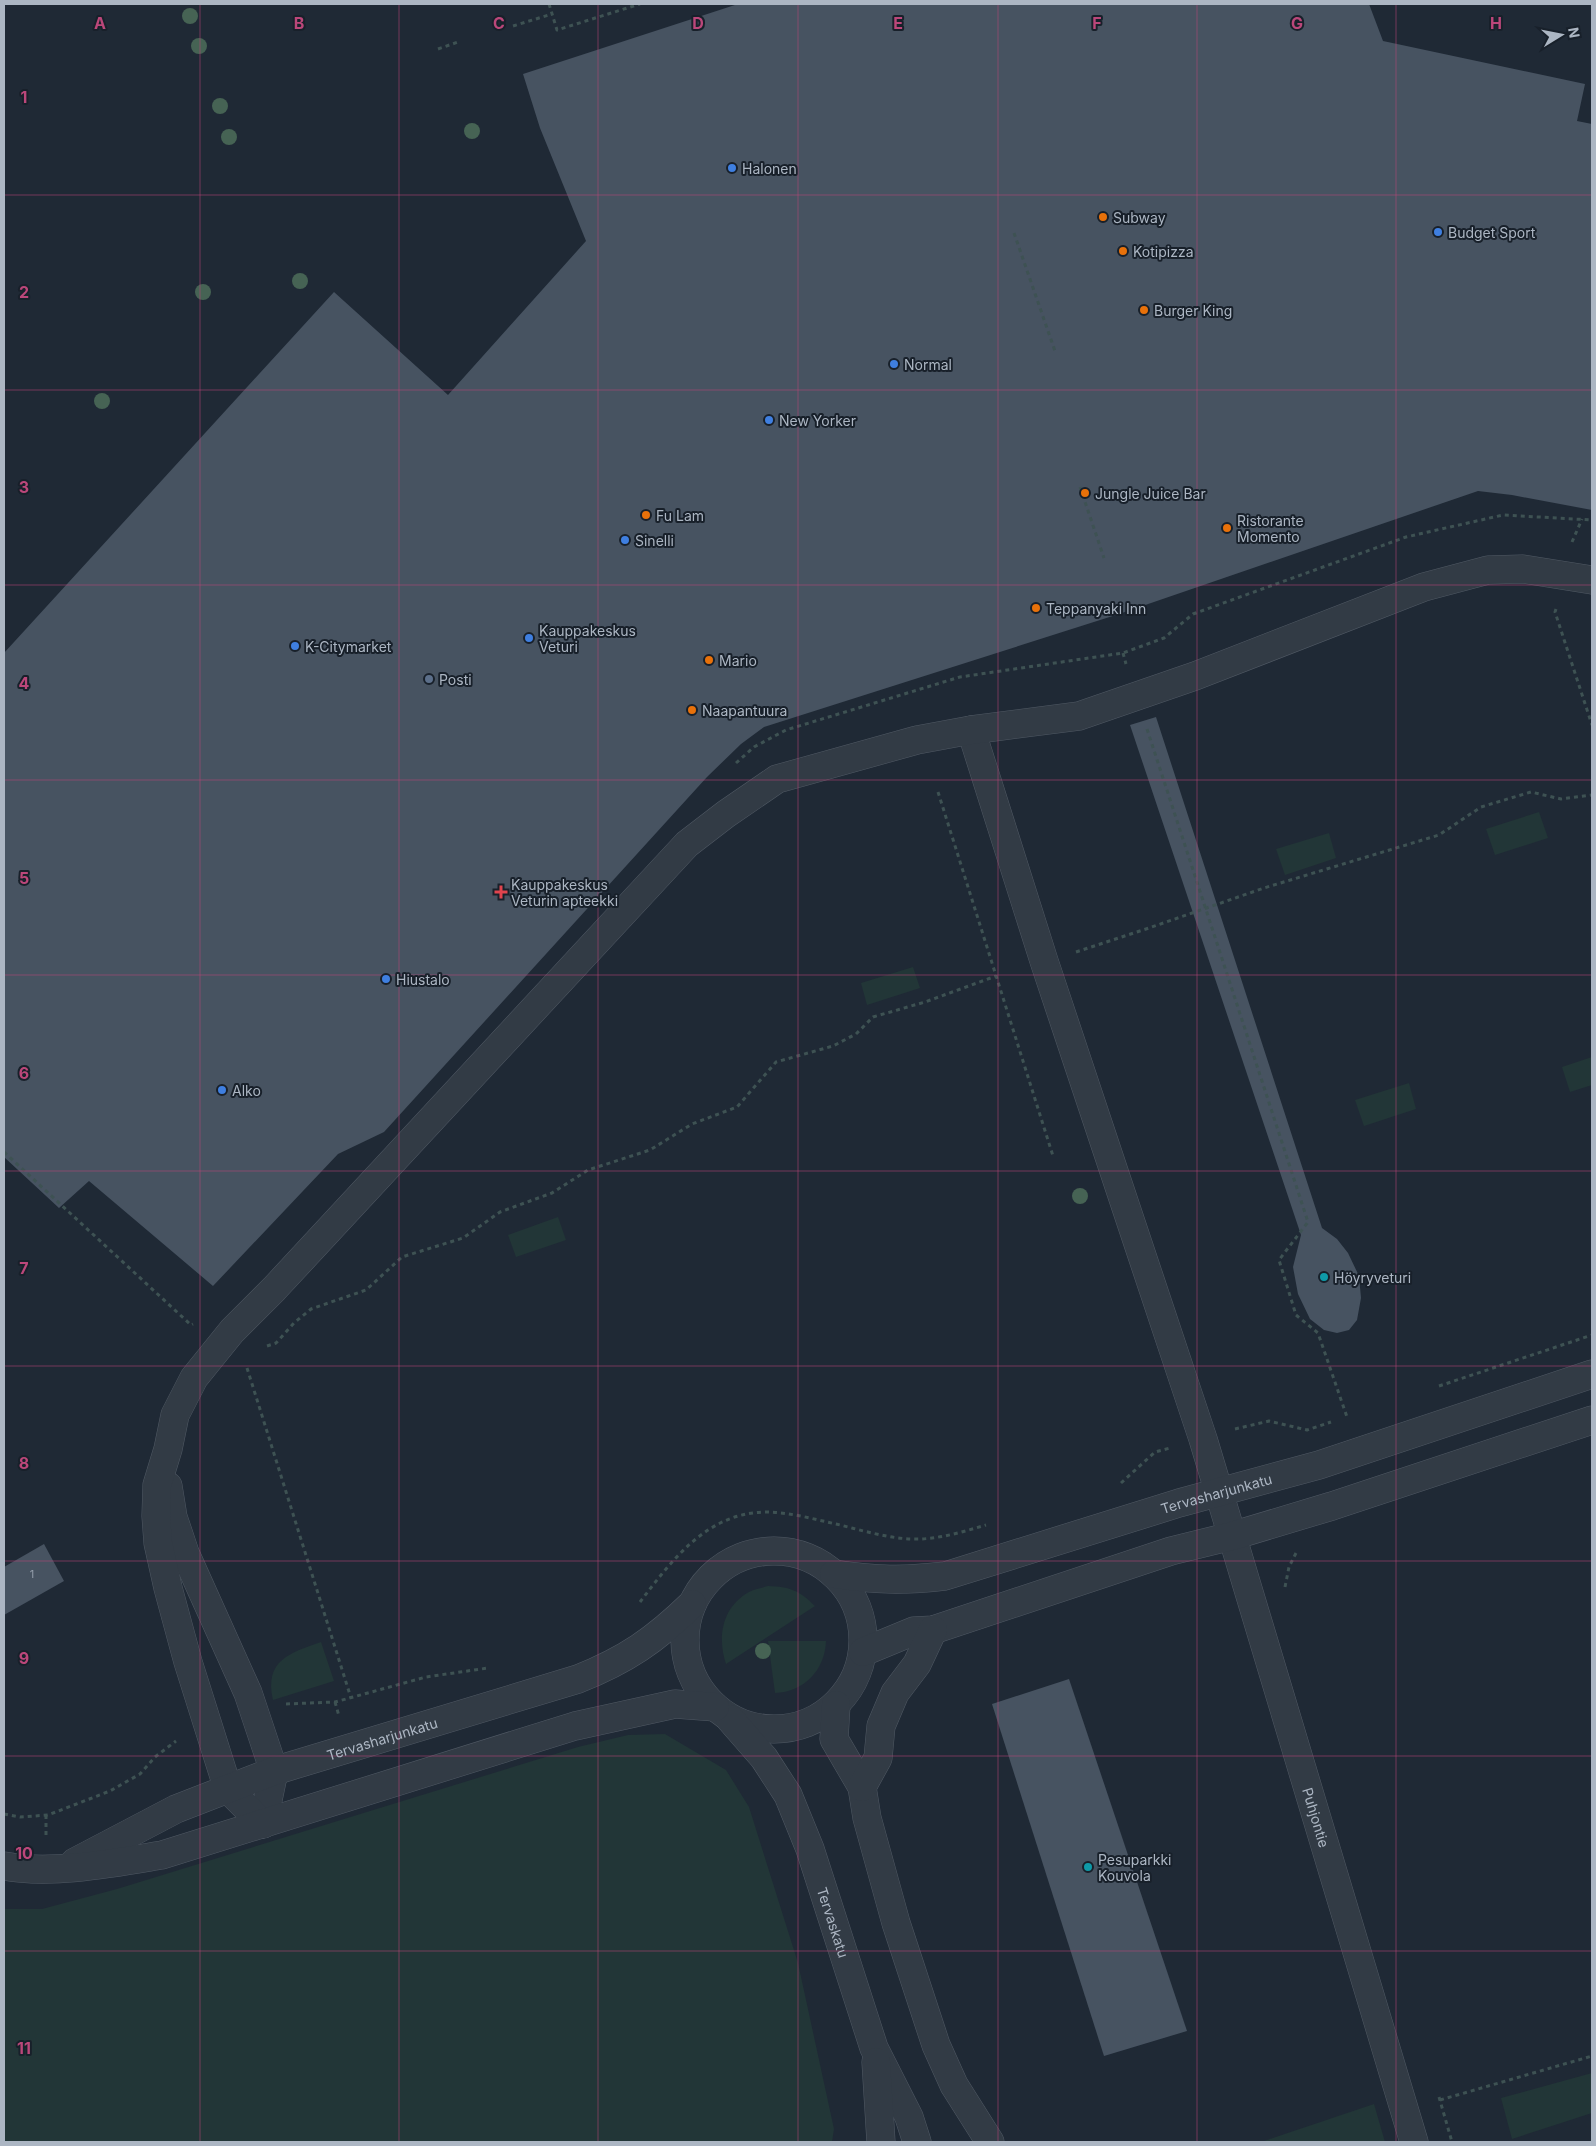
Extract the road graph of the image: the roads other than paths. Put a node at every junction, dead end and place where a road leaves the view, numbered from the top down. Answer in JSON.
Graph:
{"nodes":[{"id":1,"x":1592,"y":580,"type":"edge"},
{"id":2,"x":971,"y":730,"type":"junction"},
{"id":3,"x":1592,"y":1374,"type":"edge"},
{"id":4,"x":1592,"y":1420,"type":"edge"},
{"id":5,"x":168,"y":1449,"type":"junction"},
{"id":6,"x":1220,"y":1492,"type":"junction"},
{"id":7,"x":1232,"y":1536,"type":"junction"},
{"id":8,"x":834,"y":1574,"type":"junction"},
{"id":9,"x":692,"y":1604,"type":"junction"},
{"id":10,"x":933,"y":1630,"type":"junction"},
{"id":11,"x":863,"y":1652,"type":"junction"},
{"id":12,"x":836,"y":1705,"type":"junction"},
{"id":13,"x":721,"y":1711,"type":"junction"},
{"id":14,"x":274,"y":1771,"type":"junction"},
{"id":15,"x":862,"y":1787,"type":"junction"},
{"id":16,"x":228,"y":1789,"type":"junction"},
{"id":17,"x":263,"y":1824,"type":"junction"},
{"id":18,"x":4,"y":1866,"type":"edge"},
{"id":19,"x":67,"y":1867,"type":"junction"},
{"id":20,"x":874,"y":2048,"type":"junction"},
{"id":21,"x":881,"y":2142,"type":"edge"},
{"id":22,"x":916,"y":2142,"type":"edge"},
{"id":23,"x":990,"y":2142,"type":"edge"},
{"id":24,"x":1414,"y":2142,"type":"edge"}],
"edges":[{"from":1,"to":2,"type":"street"},
{"from":2,"to":5,"type":"street"},
{"from":2,"to":6,"type":"street","name":"Puhjontie"},
{"from":3,"to":6,"type":"street","name":"Tervasharjunkatu"},
{"from":4,"to":7,"type":"street"},
{"from":5,"to":14,"type":"street"},
{"from":5,"to":16,"type":"street"},
{"from":6,"to":7,"type":"street","name":"Puhjontie"},
{"from":6,"to":8,"type":"street","name":"Tervasharjunkatu"},
{"from":7,"to":10,"type":"street"},
{"from":7,"to":24,"type":"street","name":"Puhjontie"},
{"from":8,"to":9,"type":"street"},
{"from":8,"to":11,"type":"street"},
{"from":9,"to":13,"type":"street"},
{"from":9,"to":14,"type":"street","name":"Tervasharjunkatu"},
{"from":10,"to":11,"type":"street"},
{"from":10,"to":15,"type":"street"},
{"from":11,"to":12,"type":"street"},
{"from":12,"to":13,"type":"street"},
{"from":12,"to":15,"type":"street"},
{"from":13,"to":17,"type":"street","name":"Tervasharjunkatu"},
{"from":13,"to":20,"type":"street","name":"Tervaskatu"},
{"from":14,"to":16,"type":"street","name":"Tervasharjunkatu"},
{"from":14,"to":17,"type":"street"},
{"from":15,"to":23,"type":"street"},
{"from":16,"to":17,"type":"street"},
{"from":16,"to":19,"type":"street","name":"Tervasharjunkatu"},
{"from":17,"to":19,"type":"street","name":"Tervasharjunkatu"},
{"from":18,"to":19,"type":"street","name":"Tervasharjunkatu"},
{"from":20,"to":21,"type":"street"},
{"from":20,"to":22,"type":"street","name":"Tervaskatu"}]}
